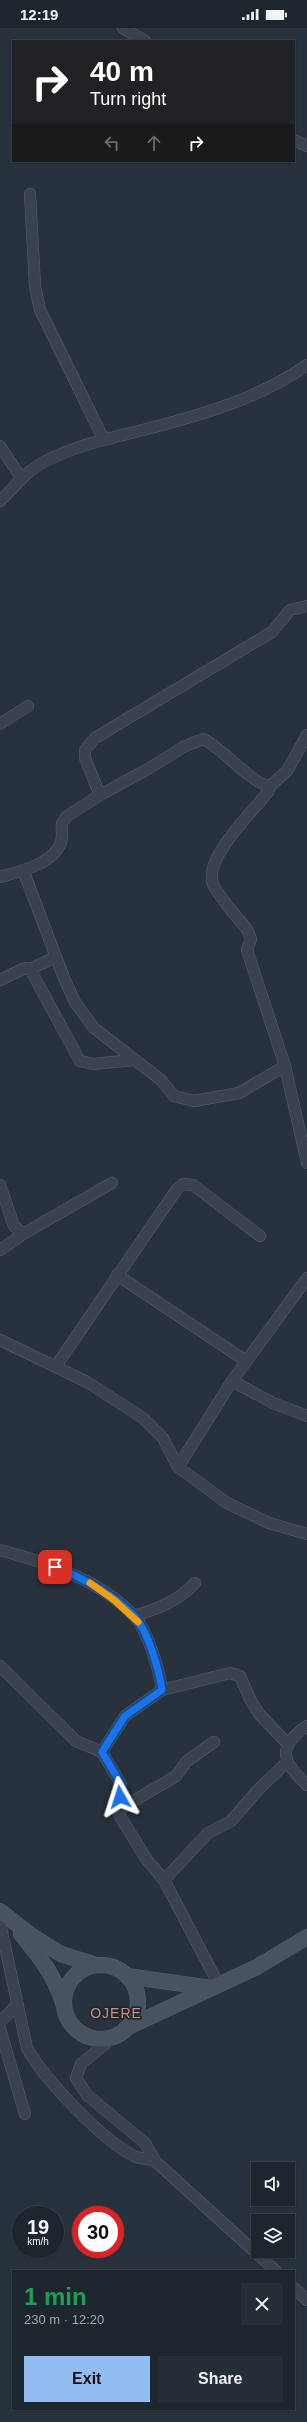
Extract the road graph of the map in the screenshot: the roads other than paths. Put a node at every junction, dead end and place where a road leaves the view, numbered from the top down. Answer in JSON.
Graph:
{"nodes":[{"id":1,"x":123,"y":28,"type":"edge"},
{"id":2,"x":143,"y":40,"type":"edge"},
{"id":3,"x":295,"y":140,"type":"edge"},
{"id":4,"x":307,"y":146,"type":"edge"},
{"id":5,"x":30,"y":194,"type":"dead end"},
{"id":6,"x":307,"y":365,"type":"edge"},
{"id":7,"x":104,"y":440,"type":"junction"},
{"id":8,"x":0,"y":446,"type":"edge"},
{"id":9,"x":22,"y":479,"type":"junction"},
{"id":10,"x":0,"y":502,"type":"edge"},
{"id":11,"x":307,"y":606,"type":"edge"},
{"id":12,"x":28,"y":706,"type":"dead end"},
{"id":13,"x":0,"y":724,"type":"edge"},
{"id":14,"x":307,"y":735,"type":"edge"},
{"id":15,"x":270,"y":786,"type":"junction"},
{"id":16,"x":100,"y":795,"type":"junction"},
{"id":17,"x":23,"y":870,"type":"junction"},
{"id":18,"x":0,"y":877,"type":"edge"},
{"id":19,"x":56,"y":957,"type":"junction"},
{"id":20,"x":30,"y":969,"type":"junction"},
{"id":21,"x":0,"y":980,"type":"edge"},
{"id":22,"x":134,"y":1060,"type":"junction"},
{"id":23,"x":285,"y":1066,"type":"junction"},
{"id":24,"x":307,"y":1163,"type":"edge"},
{"id":25,"x":112,"y":1183,"type":"dead end"},
{"id":26,"x":0,"y":1185,"type":"edge"},
{"id":27,"x":23,"y":1234,"type":"junction"},
{"id":28,"x":260,"y":1236,"type":"dead end"},
{"id":29,"x":0,"y":1250,"type":"edge"},
{"id":30,"x":117,"y":1275,"type":"junction"},
{"id":31,"x":307,"y":1278,"type":"edge"},
{"id":32,"x":0,"y":1340,"type":"edge"},
{"id":33,"x":246,"y":1361,"type":"junction"},
{"id":34,"x":56,"y":1366,"type":"junction"},
{"id":35,"x":232,"y":1381,"type":"junction"},
{"id":36,"x":307,"y":1416,"type":"edge"},
{"id":37,"x":178,"y":1467,"type":"junction"},
{"id":38,"x":307,"y":1534,"type":"edge"},
{"id":39,"x":0,"y":1550,"type":"edge"},
{"id":40,"x":195,"y":1583,"type":"dead end"},
{"id":41,"x":134,"y":1616,"type":"junction"},
{"id":42,"x":0,"y":1666,"type":"edge"},
{"id":43,"x":162,"y":1690,"type":"junction"},
{"id":44,"x":307,"y":1726,"type":"edge"},
{"id":45,"x":214,"y":1742,"type":"dead end"},
{"id":46,"x":287,"y":1743,"type":"junction"},
{"id":47,"x":102,"y":1752,"type":"junction"},
{"id":48,"x":287,"y":1762,"type":"junction"},
{"id":49,"x":307,"y":1786,"type":"edge"},
{"id":50,"x":118,"y":1810,"type":"junction"},
{"id":51,"x":164,"y":1880,"type":"junction"},
{"id":52,"x":2,"y":1924,"type":"edge"},
{"id":53,"x":307,"y":1937,"type":"edge"},
{"id":54,"x":96,"y":1965,"type":"junction"},
{"id":55,"x":127,"y":1976,"type":"junction"},
{"id":56,"x":215,"y":1987,"type":"junction"},
{"id":57,"x":17,"y":2006,"type":"junction"},
{"id":58,"x":64,"y":2006,"type":"junction"},
{"id":59,"x":0,"y":2022,"type":"edge"},
{"id":60,"x":0,"y":2029,"type":"edge"},
{"id":61,"x":121,"y":2032,"type":"junction"},
{"id":62,"x":25,"y":2114,"type":"dead end"},
{"id":63,"x":155,"y":2161,"type":"junction"},
{"id":64,"x":275,"y":2270,"type":"edge"},
{"id":65,"x":295,"y":2289,"type":"edge"},
{"id":66,"x":307,"y":2300,"type":"edge"}],
"edges":[{"from":1,"to":2,"type":"street"},
{"from":3,"to":4,"type":"street"},
{"from":5,"to":7,"type":"street"},
{"from":6,"to":7,"type":"street"},
{"from":7,"to":9,"type":"street"},
{"from":8,"to":9,"type":"street"},
{"from":9,"to":10,"type":"street"},
{"from":11,"to":16,"type":"street"},
{"from":12,"to":13,"type":"street"},
{"from":14,"to":15,"type":"street"},
{"from":15,"to":16,"type":"street"},
{"from":15,"to":23,"type":"street"},
{"from":16,"to":17,"type":"street"},
{"from":17,"to":18,"type":"street"},
{"from":17,"to":19,"type":"street"},
{"from":19,"to":20,"type":"street"},
{"from":19,"to":22,"type":"street"},
{"from":20,"to":21,"type":"street"},
{"from":20,"to":22,"type":"street"},
{"from":22,"to":23,"type":"street"},
{"from":23,"to":24,"type":"street"},
{"from":25,"to":27,"type":"street"},
{"from":26,"to":27,"type":"street"},
{"from":27,"to":29,"type":"street"},
{"from":28,"to":30,"type":"street"},
{"from":30,"to":33,"type":"street"},
{"from":30,"to":34,"type":"street"},
{"from":31,"to":33,"type":"street"},
{"from":32,"to":34,"type":"street"},
{"from":33,"to":35,"type":"street"},
{"from":34,"to":37,"type":"street"},
{"from":35,"to":36,"type":"street"},
{"from":35,"to":37,"type":"street"},
{"from":37,"to":38,"type":"street"},
{"from":39,"to":41,"type":"street"},
{"from":40,"to":41,"type":"street"},
{"from":41,"to":43,"type":"street"},
{"from":42,"to":47,"type":"street"},
{"from":43,"to":46,"type":"street"},
{"from":43,"to":47,"type":"street"},
{"from":44,"to":46,"type":"street"},
{"from":45,"to":50,"type":"street"},
{"from":46,"to":48,"type":"street"},
{"from":47,"to":50,"type":"street"},
{"from":48,"to":49,"type":"street"},
{"from":48,"to":51,"type":"street"},
{"from":50,"to":51,"type":"street"},
{"from":51,"to":56,"type":"street"},
{"from":52,"to":54,"type":"main road"},
{"from":52,"to":57,"type":"street"},
{"from":52,"to":58,"type":"main road"},
{"from":53,"to":56,"type":"main road"},
{"from":54,"to":55,"type":"main road"},
{"from":54,"to":58,"type":"main road"},
{"from":55,"to":56,"type":"main road"},
{"from":55,"to":61,"type":"main road"},
{"from":56,"to":61,"type":"main road"},
{"from":57,"to":59,"type":"street"},
{"from":57,"to":63,"type":"street"},
{"from":58,"to":61,"type":"main road"},
{"from":60,"to":62,"type":"street"},
{"from":61,"to":63,"type":"street"},
{"from":63,"to":64,"type":"street"},
{"from":65,"to":66,"type":"street"}]}
